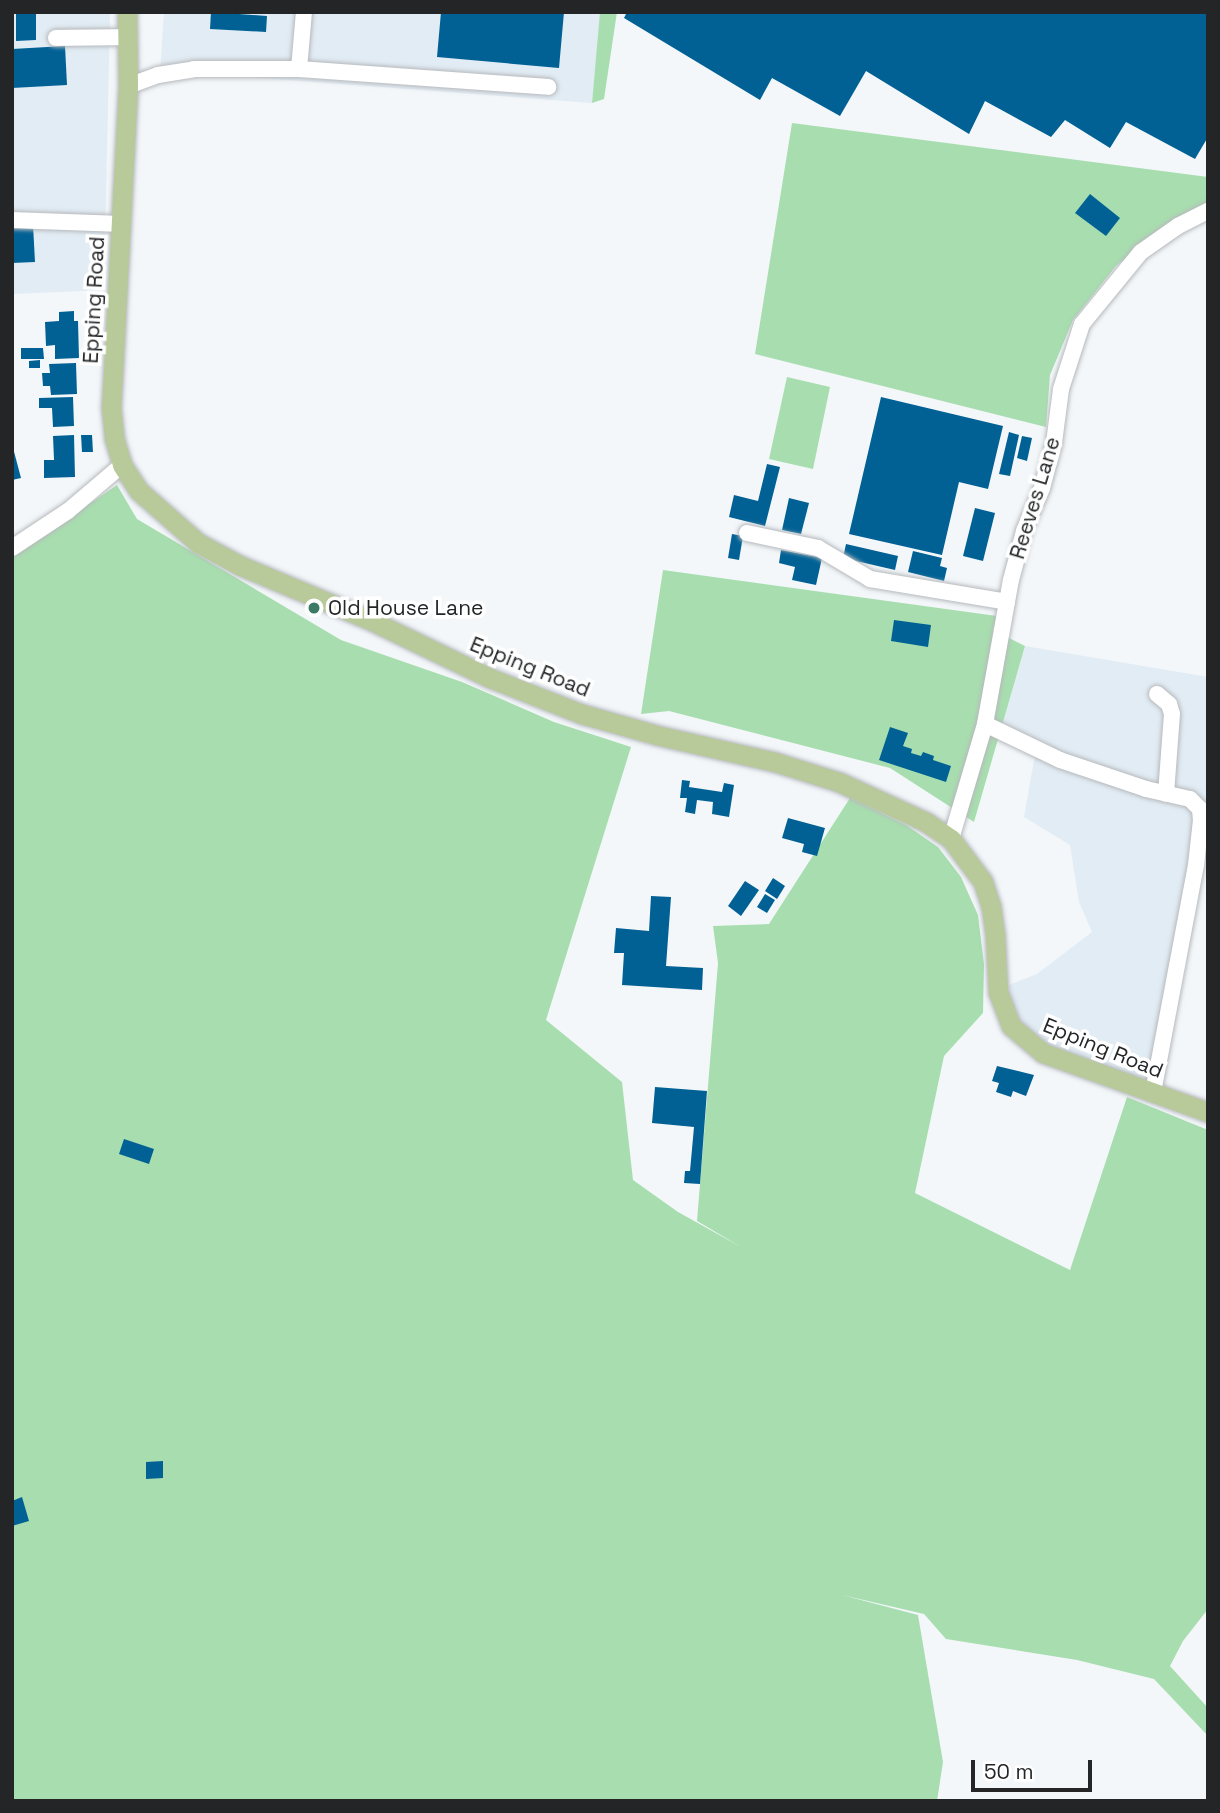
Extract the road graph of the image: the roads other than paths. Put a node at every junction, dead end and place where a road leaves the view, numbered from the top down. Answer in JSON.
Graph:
{"nodes":[{"id":1,"x":127,"y":12,"type":"edge"},
{"id":2,"x":304,"y":12,"type":"edge"},
{"id":3,"x":128,"y":37,"type":"junction"},
{"id":4,"x":56,"y":38,"type":"dead end"},
{"id":5,"x":299,"y":69,"type":"junction"},
{"id":6,"x":128,"y":86,"type":"junction"},
{"id":7,"x":548,"y":86,"type":"dead end"},
{"id":8,"x":1208,"y":211,"type":"edge"},
{"id":9,"x":12,"y":220,"type":"edge"},
{"id":10,"x":121,"y":224,"type":"junction"},
{"id":11,"x":122,"y":465,"type":"junction"},
{"id":12,"x":747,"y":533,"type":"dead end"},
{"id":13,"x":12,"y":548,"type":"edge"},
{"id":14,"x":1007,"y":602,"type":"junction"},
{"id":15,"x":1157,"y":694,"type":"dead end"},
{"id":16,"x":985,"y":724,"type":"junction"},
{"id":17,"x":1166,"y":793,"type":"junction"},
{"id":18,"x":951,"y":839,"type":"junction"},
{"id":19,"x":1153,"y":1092,"type":"junction"},
{"id":20,"x":1208,"y":1112,"type":"edge"}],
"edges":[{"from":1,"to":3,"type":"main road","name":"Epping Road"},
{"from":2,"to":5,"type":"street"},
{"from":3,"to":4,"type":"street"},
{"from":3,"to":6,"type":"main road","name":"Epping Road"},
{"from":5,"to":6,"type":"street"},
{"from":5,"to":7,"type":"street"},
{"from":6,"to":10,"type":"main road","name":"Epping Road"},
{"from":8,"to":14,"type":"street","name":"Reeves Lane"},
{"from":9,"to":10,"type":"street"},
{"from":10,"to":11,"type":"main road","name":"Epping Road"},
{"from":11,"to":13,"type":"street"},
{"from":11,"to":18,"type":"main road","name":"Epping Road"},
{"from":12,"to":14,"type":"street"},
{"from":14,"to":16,"type":"street","name":"Reeves Lane"},
{"from":15,"to":17,"type":"street"},
{"from":16,"to":17,"type":"street"},
{"from":16,"to":18,"type":"street","name":"Reeves Lane"},
{"from":17,"to":19,"type":"street"},
{"from":18,"to":19,"type":"main road","name":"Epping Road"},
{"from":19,"to":20,"type":"main road","name":"Epping Road"}]}
